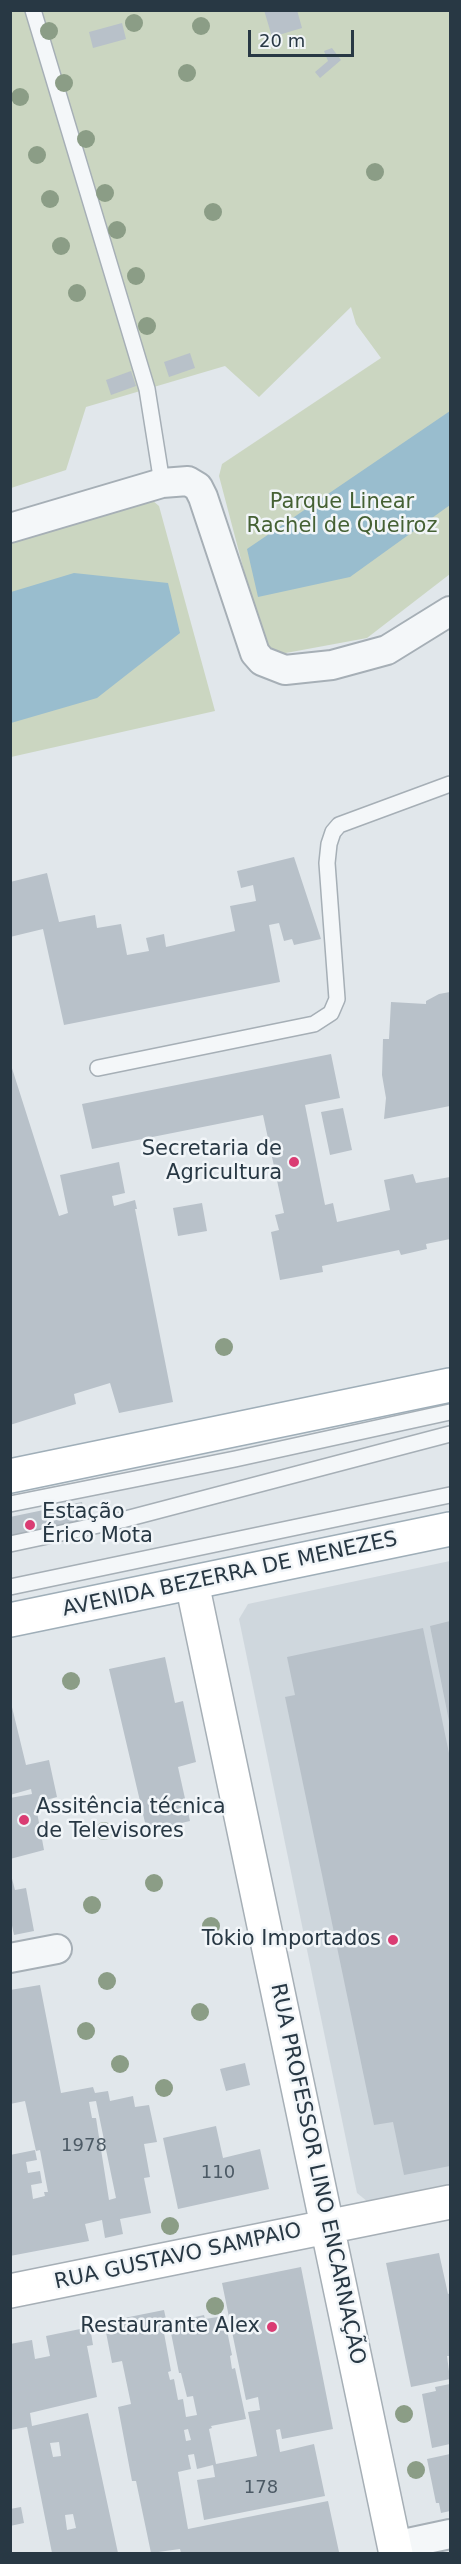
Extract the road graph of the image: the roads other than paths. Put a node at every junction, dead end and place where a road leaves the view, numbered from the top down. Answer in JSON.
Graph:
{"nodes":[{"id":1,"x":33,"y":10,"type":"edge"},
{"id":2,"x":162,"y":483,"type":"junction"},
{"id":3,"x":10,"y":528,"type":"edge"},
{"id":4,"x":450,"y":611,"type":"edge"},
{"id":5,"x":450,"y":784,"type":"edge"},
{"id":6,"x":98,"y":1068,"type":"dead end"},
{"id":7,"x":450,"y":1385,"type":"edge"},
{"id":8,"x":450,"y":1412,"type":"edge"},
{"id":9,"x":450,"y":1434,"type":"edge"},
{"id":10,"x":10,"y":1476,"type":"edge"},
{"id":11,"x":450,"y":1496,"type":"edge"},
{"id":12,"x":10,"y":1504,"type":"edge"},
{"id":13,"x":450,"y":1529,"type":"edge"},
{"id":14,"x":10,"y":1544,"type":"edge"},
{"id":15,"x":192,"y":1583,"type":"junction"},
{"id":16,"x":10,"y":1587,"type":"edge"},
{"id":17,"x":10,"y":1620,"type":"edge"},
{"id":18,"x":57,"y":1949,"type":"dead end"},
{"id":19,"x":10,"y":1958,"type":"edge"},
{"id":20,"x":450,"y":2202,"type":"edge"},
{"id":21,"x":328,"y":2226,"type":"junction"},
{"id":22,"x":10,"y":2291,"type":"edge"},
{"id":23,"x":450,"y":2534,"type":"edge"},
{"id":24,"x":395,"y":2549,"type":"edge"}],
"edges":[{"from":1,"to":2,"type":"lane"},
{"from":2,"to":3,"type":"street"},
{"from":2,"to":4,"type":"street"},
{"from":5,"to":6,"type":"lane"},
{"from":7,"to":10,"type":"street"},
{"from":8,"to":12,"type":"lane"},
{"from":9,"to":14,"type":"lane"},
{"from":11,"to":16,"type":"lane","name":"AVENIDA BEZERRA DE MENEZES"},
{"from":13,"to":15,"type":"street","name":"AVENIDA BEZERRA DE MENEZES"},
{"from":15,"to":17,"type":"street","name":"AVENIDA BEZERRA DE MENEZES"},
{"from":15,"to":21,"type":"street","name":"RUA PROFESSOR LINO ENCARNAÇÃO"},
{"from":18,"to":19,"type":"street"},
{"from":20,"to":21,"type":"street","name":"RUA GUSTAVO SAMPAIO"},
{"from":21,"to":22,"type":"street","name":"RUA GUSTAVO SAMPAIO"},
{"from":21,"to":24,"type":"street","name":"RUA PROFESSOR LINO ENCARNAÇÃO"},
{"from":23,"to":24,"type":"street"}]}
